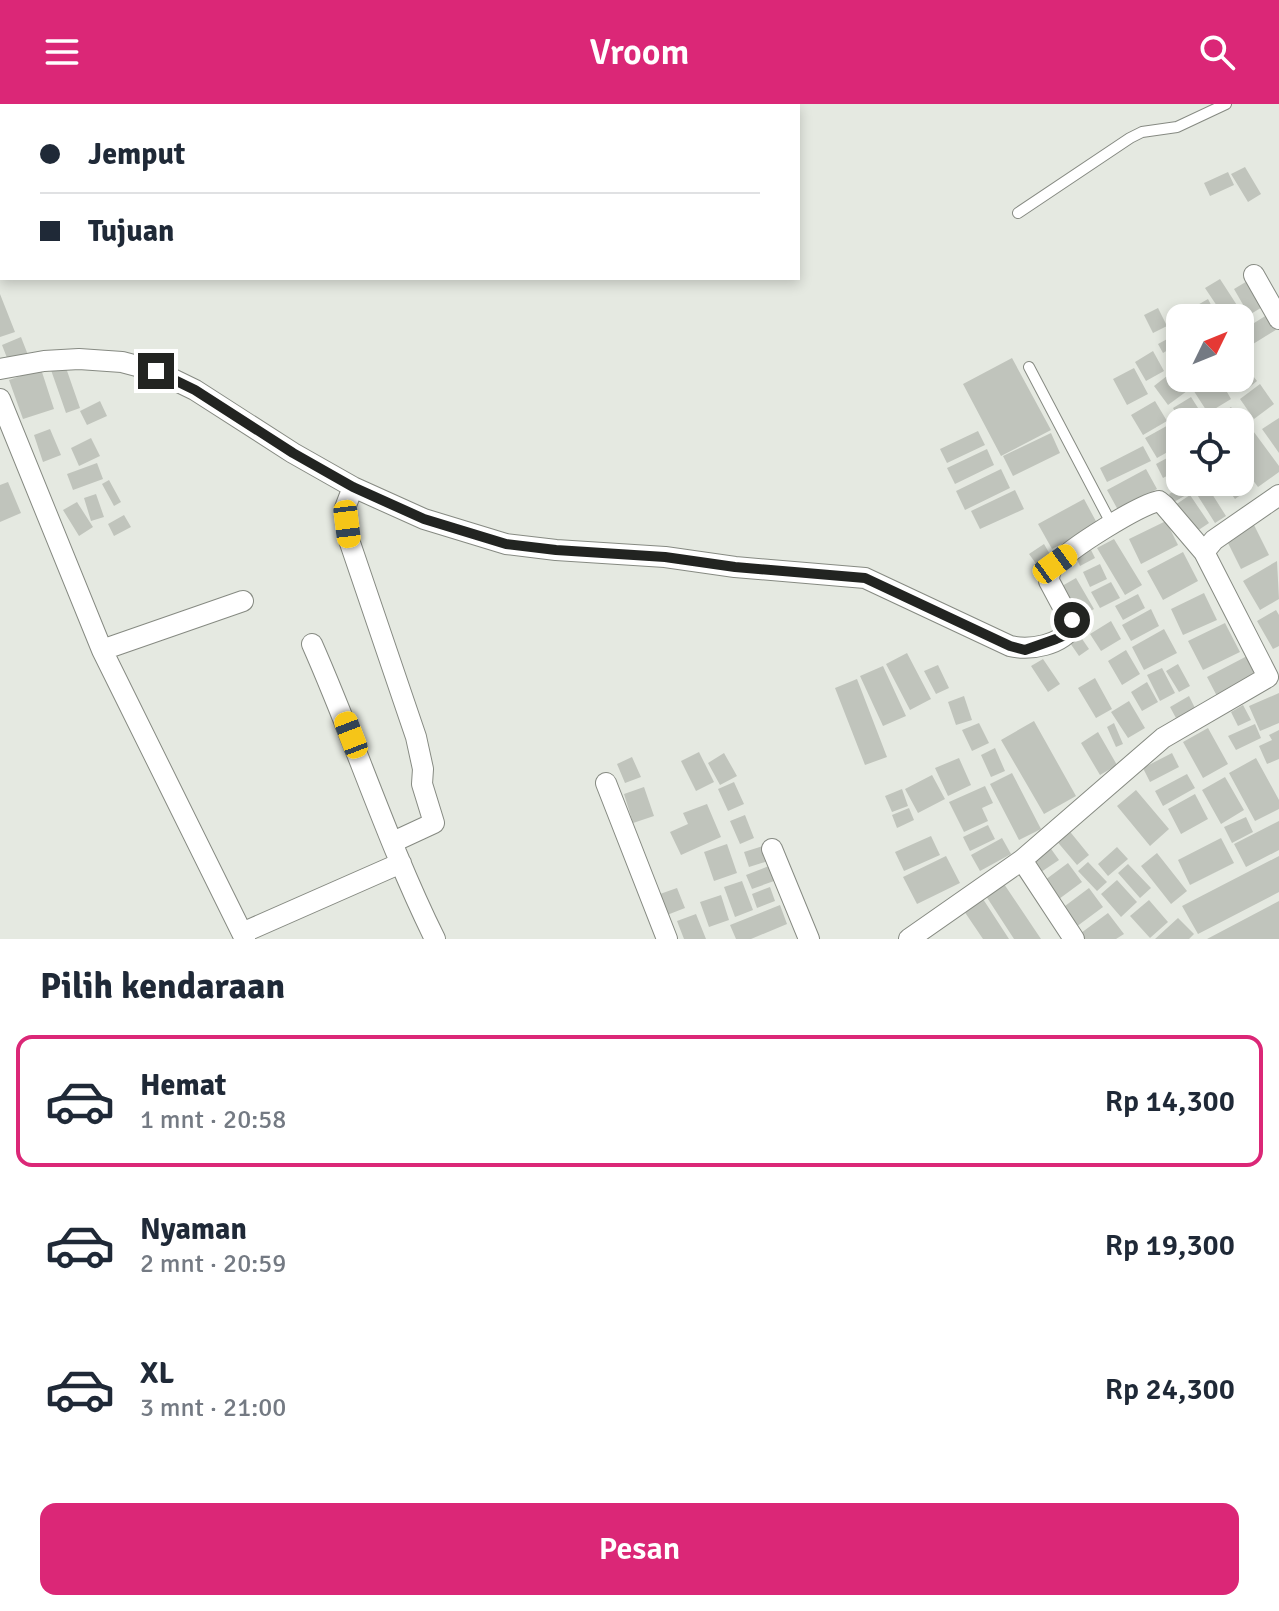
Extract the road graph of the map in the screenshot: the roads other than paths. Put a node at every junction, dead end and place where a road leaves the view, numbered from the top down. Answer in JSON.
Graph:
{"nodes":[{"id":1,"x":1226,"y":104,"type":"edge"},
{"id":2,"x":1018,"y":213,"type":"dead end"},
{"id":3,"x":1254,"y":275,"type":"dead end"},
{"id":4,"x":1279,"y":319,"type":"edge"},
{"id":5,"x":1029,"y":367,"type":"dead end"},
{"id":6,"x":0,"y":369,"type":"edge"},
{"id":7,"x":0,"y":399,"type":"edge"},
{"id":8,"x":353,"y":487,"type":"junction"},
{"id":9,"x":1279,"y":495,"type":"edge"},
{"id":10,"x":1112,"y":525,"type":"junction"},
{"id":11,"x":1204,"y":552,"type":"junction"},
{"id":12,"x":243,"y":601,"type":"dead end"},
{"id":13,"x":312,"y":644,"type":"dead end"},
{"id":14,"x":102,"y":650,"type":"junction"},
{"id":15,"x":1275,"y":679,"type":"edge"},
{"id":16,"x":606,"y":783,"type":"dead end"},
{"id":17,"x":393,"y":842,"type":"junction"},
{"id":18,"x":772,"y":849,"type":"dead end"},
{"id":19,"x":1022,"y":860,"type":"junction"},
{"id":20,"x":401,"y":863,"type":"junction"},
{"id":21,"x":243,"y":936,"type":"edge"},
{"id":22,"x":435,"y":939,"type":"edge"},
{"id":23,"x":667,"y":939,"type":"edge"},
{"id":24,"x":809,"y":939,"type":"edge"},
{"id":25,"x":909,"y":939,"type":"edge"},
{"id":26,"x":1074,"y":939,"type":"edge"}],
"edges":[{"from":1,"to":2,"type":"lane"},
{"from":3,"to":4,"type":"street"},
{"from":5,"to":10,"type":"lane"},
{"from":6,"to":8,"type":"street"},
{"from":7,"to":14,"type":"street"},
{"from":8,"to":10,"type":"street"},
{"from":8,"to":17,"type":"street"},
{"from":9,"to":11,"type":"street"},
{"from":10,"to":11,"type":"street"},
{"from":11,"to":15,"type":"street"},
{"from":12,"to":14,"type":"street"},
{"from":13,"to":17,"type":"street"},
{"from":14,"to":21,"type":"street"},
{"from":15,"to":19,"type":"street"},
{"from":16,"to":23,"type":"street"},
{"from":17,"to":20,"type":"street"},
{"from":18,"to":24,"type":"street"},
{"from":19,"to":25,"type":"street"},
{"from":19,"to":26,"type":"street"},
{"from":20,"to":21,"type":"street"},
{"from":20,"to":22,"type":"street"}]}
